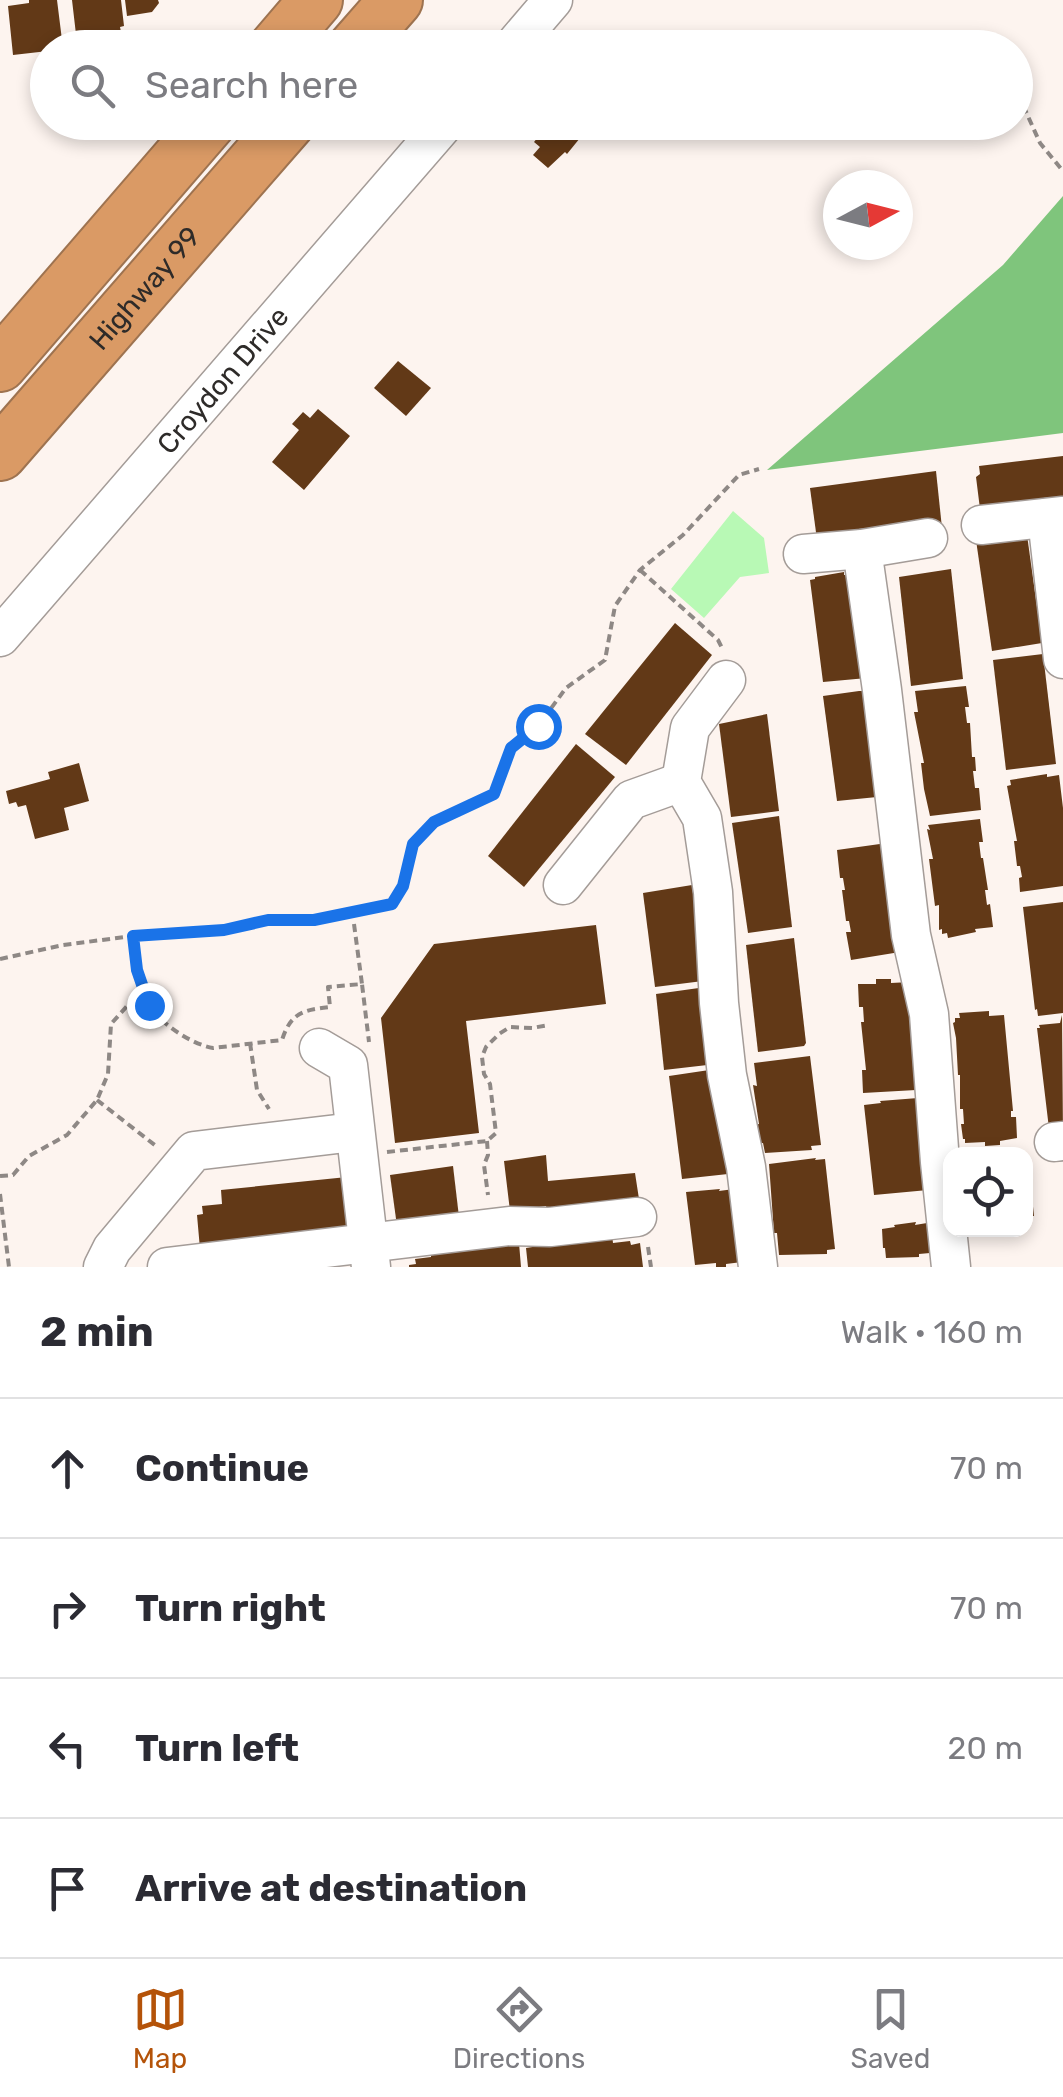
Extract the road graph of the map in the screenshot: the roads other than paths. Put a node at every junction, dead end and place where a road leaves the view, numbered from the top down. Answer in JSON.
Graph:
{"nodes":[{"id":1,"x":316,"y":0,"type":"edge"},
{"id":2,"x":396,"y":0,"type":"edge"},
{"id":3,"x":553,"y":0,"type":"edge"},
{"id":4,"x":290,"y":30,"type":"edge"},
{"id":5,"x":370,"y":30,"type":"edge"},
{"id":6,"x":527,"y":30,"type":"edge"},
{"id":7,"x":194,"y":140,"type":"edge"},
{"id":8,"x":273,"y":140,"type":"edge"},
{"id":9,"x":430,"y":140,"type":"edge"},
{"id":10,"x":0,"y":365,"type":"edge"},
{"id":11,"x":0,"y":454,"type":"edge"},
{"id":12,"x":1055,"y":517,"type":"edge"},
{"id":13,"x":982,"y":525,"type":"dead end"},
{"id":14,"x":928,"y":538,"type":"dead end"},
{"id":15,"x":862,"y":549,"type":"junction"},
{"id":16,"x":802,"y":554,"type":"dead end"},
{"id":17,"x":0,"y":637,"type":"edge"},
{"id":18,"x":1063,"y":659,"type":"edge"},
{"id":19,"x":726,"y":680,"type":"road end"},
{"id":20,"x":682,"y":782,"type":"junction"},
{"id":21,"x":563,"y":885,"type":"dead end"},
{"id":22,"x":319,"y":1048,"type":"dead end"},
{"id":23,"x":368,"y":1142,"type":"junction"},
{"id":24,"x":943,"y":1147,"type":"edge"},
{"id":25,"x":638,"y":1217,"type":"dead end"},
{"id":26,"x":949,"y":1237,"type":"edge"},
{"id":27,"x":370,"y":1256,"type":"edge"},
{"id":28,"x":103,"y":1267,"type":"edge"},
{"id":29,"x":168,"y":1267,"type":"edge"},
{"id":30,"x":758,"y":1267,"type":"edge"},
{"id":31,"x":951,"y":1267,"type":"edge"}],
"edges":[{"from":1,"to":4,"type":"highway"},
{"from":2,"to":5,"type":"highway"},
{"from":3,"to":6,"type":"street"},
{"from":7,"to":10,"type":"highway"},
{"from":8,"to":11,"type":"highway","name":"Highway 99"},
{"from":9,"to":17,"type":"street","name":"Croydon Drive"},
{"from":12,"to":13,"type":"street"},
{"from":12,"to":18,"type":"street"},
{"from":14,"to":15,"type":"street"},
{"from":15,"to":16,"type":"street"},
{"from":15,"to":24,"type":"street"},
{"from":19,"to":20,"type":"street"},
{"from":20,"to":21,"type":"street"},
{"from":20,"to":30,"type":"street"},
{"from":22,"to":23,"type":"street"},
{"from":23,"to":27,"type":"street"},
{"from":23,"to":28,"type":"street"},
{"from":25,"to":27,"type":"street"},
{"from":26,"to":31,"type":"street"},
{"from":27,"to":29,"type":"street"}]}
